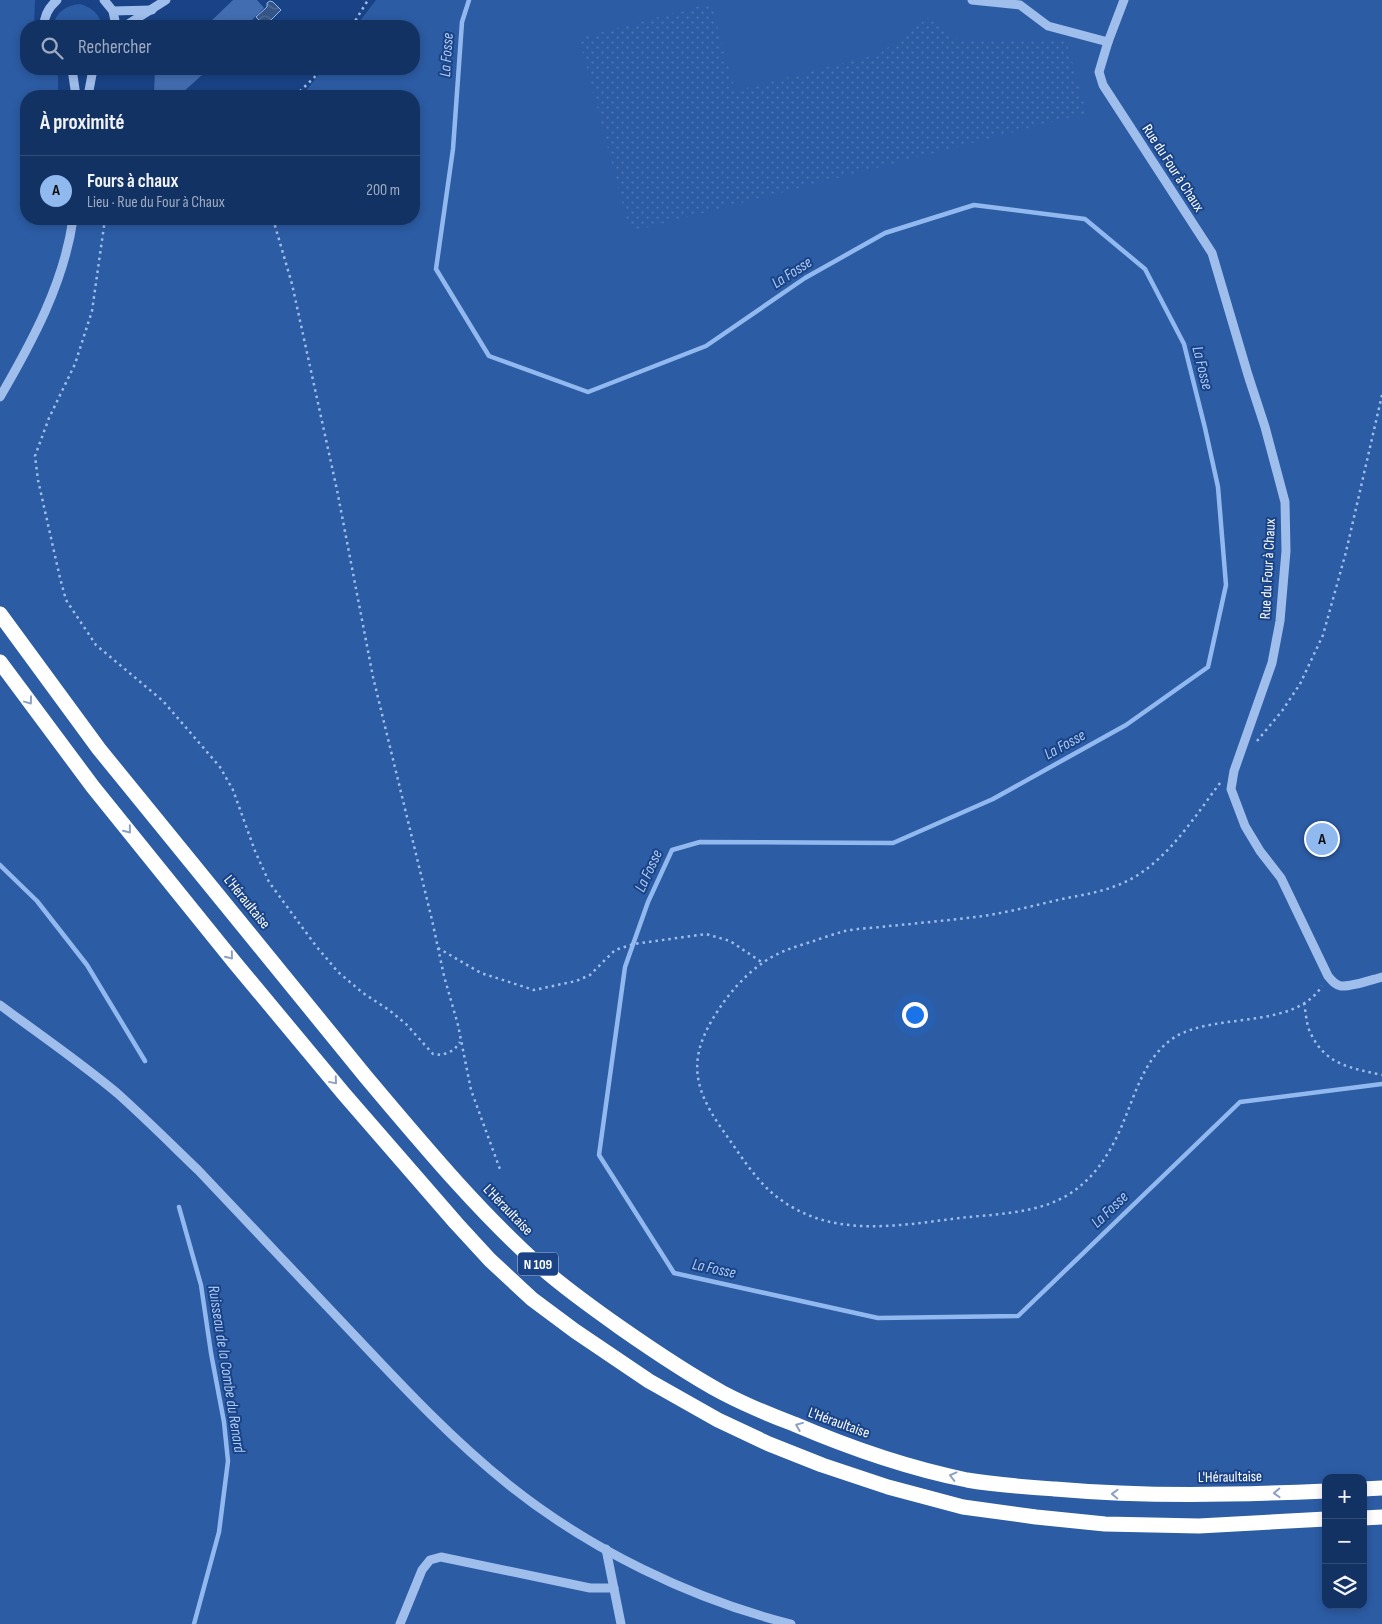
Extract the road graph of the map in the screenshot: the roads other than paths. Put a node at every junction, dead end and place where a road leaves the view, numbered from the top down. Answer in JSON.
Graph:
{"nodes":[{"id":1,"x":104,"y":0,"type":"edge"},
{"id":2,"x":166,"y":0,"type":"edge"},
{"id":3,"x":972,"y":0,"type":"edge"},
{"id":4,"x":1124,"y":0,"type":"edge"},
{"id":5,"x":53,"y":1,"type":"edge"},
{"id":6,"x":1019,"y":2,"type":"edge"},
{"id":7,"x":152,"y":10,"type":"junction"},
{"id":8,"x":113,"y":11,"type":"junction"},
{"id":9,"x":45,"y":20,"type":"edge"},
{"id":10,"x":115,"y":20,"type":"edge"},
{"id":11,"x":135,"y":20,"type":"edge"},
{"id":12,"x":1108,"y":42,"type":"junction"},
{"id":13,"x":73,"y":75,"type":"edge"},
{"id":14,"x":91,"y":75,"type":"edge"},
{"id":15,"x":75,"y":90,"type":"edge"},
{"id":16,"x":89,"y":90,"type":"edge"},
{"id":17,"x":72,"y":225,"type":"edge"},
{"id":18,"x":0,"y":397,"type":"edge"},
{"id":19,"x":0,"y":614,"type":"edge"},
{"id":20,"x":0,"y":662,"type":"edge"},
{"id":21,"x":1382,"y":977,"type":"edge"},
{"id":22,"x":0,"y":1005,"type":"edge"},
{"id":23,"x":1382,"y":1488,"type":"edge"},
{"id":24,"x":1367,"y":1489,"type":"edge"},
{"id":25,"x":1322,"y":1491,"type":"edge"},
{"id":26,"x":1382,"y":1517,"type":"edge"},
{"id":27,"x":1367,"y":1518,"type":"edge"},
{"id":28,"x":1322,"y":1520,"type":"edge"},
{"id":29,"x":606,"y":1549,"type":"junction"},
{"id":30,"x":614,"y":1588,"type":"junction"},
{"id":31,"x":400,"y":1624,"type":"edge"},
{"id":32,"x":621,"y":1624,"type":"edge"},
{"id":33,"x":791,"y":1624,"type":"edge"}],
"edges":[{"from":1,"to":8,"type":"street"},
{"from":2,"to":7,"type":"street"},
{"from":3,"to":6,"type":"street"},
{"from":4,"to":12,"type":"street","name":"Rue du Four à Chaux"},
{"from":5,"to":9,"type":"street"},
{"from":6,"to":12,"type":"street"},
{"from":7,"to":8,"type":"street"},
{"from":7,"to":11,"type":"street"},
{"from":8,"to":10,"type":"street"},
{"from":12,"to":21,"type":"street","name":"Rue du Four à Chaux"},
{"from":13,"to":15,"type":"street"},
{"from":14,"to":16,"type":"street"},
{"from":17,"to":18,"type":"street"},
{"from":25,"to":19,"type":"highway","name":"L'Héraultaise","number":"N 109","one_way":true},
{"from":20,"to":28,"type":"highway","number":"N 109","one_way":true},
{"from":22,"to":29,"type":"street"},
{"from":23,"to":24,"type":"highway"},
{"from":26,"to":27,"type":"highway"},
{"from":29,"to":30,"type":"street"},
{"from":29,"to":33,"type":"street"},
{"from":30,"to":31,"type":"street"},
{"from":30,"to":32,"type":"street"}]}
